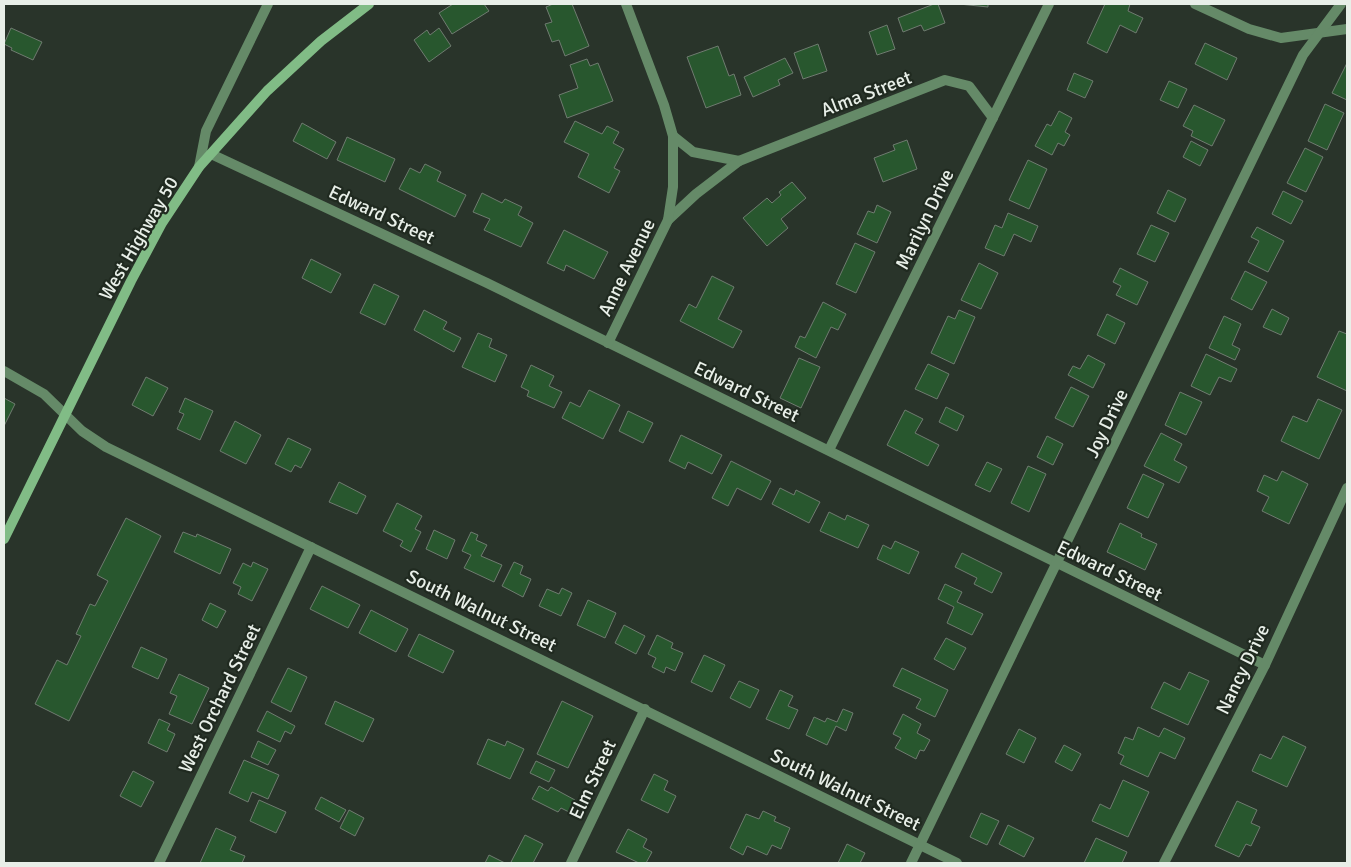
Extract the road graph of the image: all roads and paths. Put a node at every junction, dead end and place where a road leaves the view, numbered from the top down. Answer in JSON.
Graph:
{"nodes":[{"id":1,"x":268,"y":4,"type":"edge"},
{"id":2,"x":368,"y":4,"type":"edge"},
{"id":3,"x":626,"y":4,"type":"edge"},
{"id":4,"x":1050,"y":4,"type":"edge"},
{"id":5,"x":1195,"y":4,"type":"edge"},
{"id":6,"x":1341,"y":4,"type":"edge"},
{"id":7,"x":1347,"y":29,"type":"edge"},
{"id":8,"x":1321,"y":33,"type":"junction"},
{"id":9,"x":993,"y":118,"type":"junction"},
{"id":10,"x":672,"y":136,"type":"junction"},
{"id":11,"x":211,"y":154,"type":"junction"},
{"id":12,"x":739,"y":161,"type":"junction"},
{"id":13,"x":199,"y":167,"type":"junction"},
{"id":14,"x":668,"y":220,"type":"junction"},
{"id":15,"x":608,"y":342,"type":"junction"},
{"id":16,"x":4,"y":371,"type":"edge"},
{"id":17,"x":64,"y":415,"type":"junction"},
{"id":18,"x":829,"y":450,"type":"junction"},
{"id":19,"x":1347,"y":488,"type":"edge"},
{"id":20,"x":4,"y":539,"type":"edge"},
{"id":21,"x":311,"y":547,"type":"junction"},
{"id":22,"x":1058,"y":564,"type":"junction"},
{"id":23,"x":1265,"y":664,"type":"junction"},
{"id":24,"x":645,"y":709,"type":"junction"},
{"id":25,"x":920,"y":845,"type":"junction"},
{"id":26,"x":159,"y":863,"type":"edge"},
{"id":27,"x":571,"y":863,"type":"edge"},
{"id":28,"x":911,"y":863,"type":"edge"},
{"id":29,"x":957,"y":863,"type":"edge"},
{"id":30,"x":1164,"y":863,"type":"edge"}],
"edges":[{"from":1,"to":13,"type":"street"},
{"from":2,"to":11,"type":"main road","name":"West Highway 50"},
{"from":3,"to":10,"type":"street","name":"Anne Avenue"},
{"from":4,"to":9,"type":"street","name":"Marilyn Drive"},
{"from":5,"to":8,"type":"street"},
{"from":6,"to":8,"type":"street","name":"Joy Drive"},
{"from":7,"to":8,"type":"street"},
{"from":8,"to":22,"type":"street","name":"Joy Drive"},
{"from":9,"to":12,"type":"street","name":"Alma Street"},
{"from":9,"to":18,"type":"street","name":"Marilyn Drive"},
{"from":10,"to":12,"type":"street"},
{"from":10,"to":14,"type":"street","name":"Anne Avenue"},
{"from":11,"to":13,"type":"main road","name":"West Highway 50"},
{"from":11,"to":15,"type":"street","name":"Edward Street"},
{"from":12,"to":14,"type":"street","name":"Alma Street"},
{"from":13,"to":17,"type":"main road","name":"West Highway 50"},
{"from":14,"to":15,"type":"street","name":"Anne Avenue"},
{"from":15,"to":18,"type":"street","name":"Edward Street"},
{"from":16,"to":17,"type":"street","name":"South Walnut Street"},
{"from":17,"to":20,"type":"main road","name":"West Highway 50"},
{"from":17,"to":21,"type":"street","name":"South Walnut Street"},
{"from":18,"to":22,"type":"street","name":"Edward Street"},
{"from":19,"to":23,"type":"street","name":"Nancy Drive"},
{"from":21,"to":24,"type":"street","name":"South Walnut Street"},
{"from":21,"to":26,"type":"street","name":"West Orchard Street"},
{"from":22,"to":23,"type":"street","name":"Edward Street"},
{"from":22,"to":25,"type":"street","name":"Joy Drive"},
{"from":23,"to":30,"type":"street","name":"Nancy Drive"},
{"from":24,"to":25,"type":"street","name":"South Walnut Street"},
{"from":24,"to":27,"type":"street","name":"Elm Street"},
{"from":25,"to":28,"type":"street","name":"Joy Drive"},
{"from":25,"to":29,"type":"street","name":"South Walnut Street"}]}
